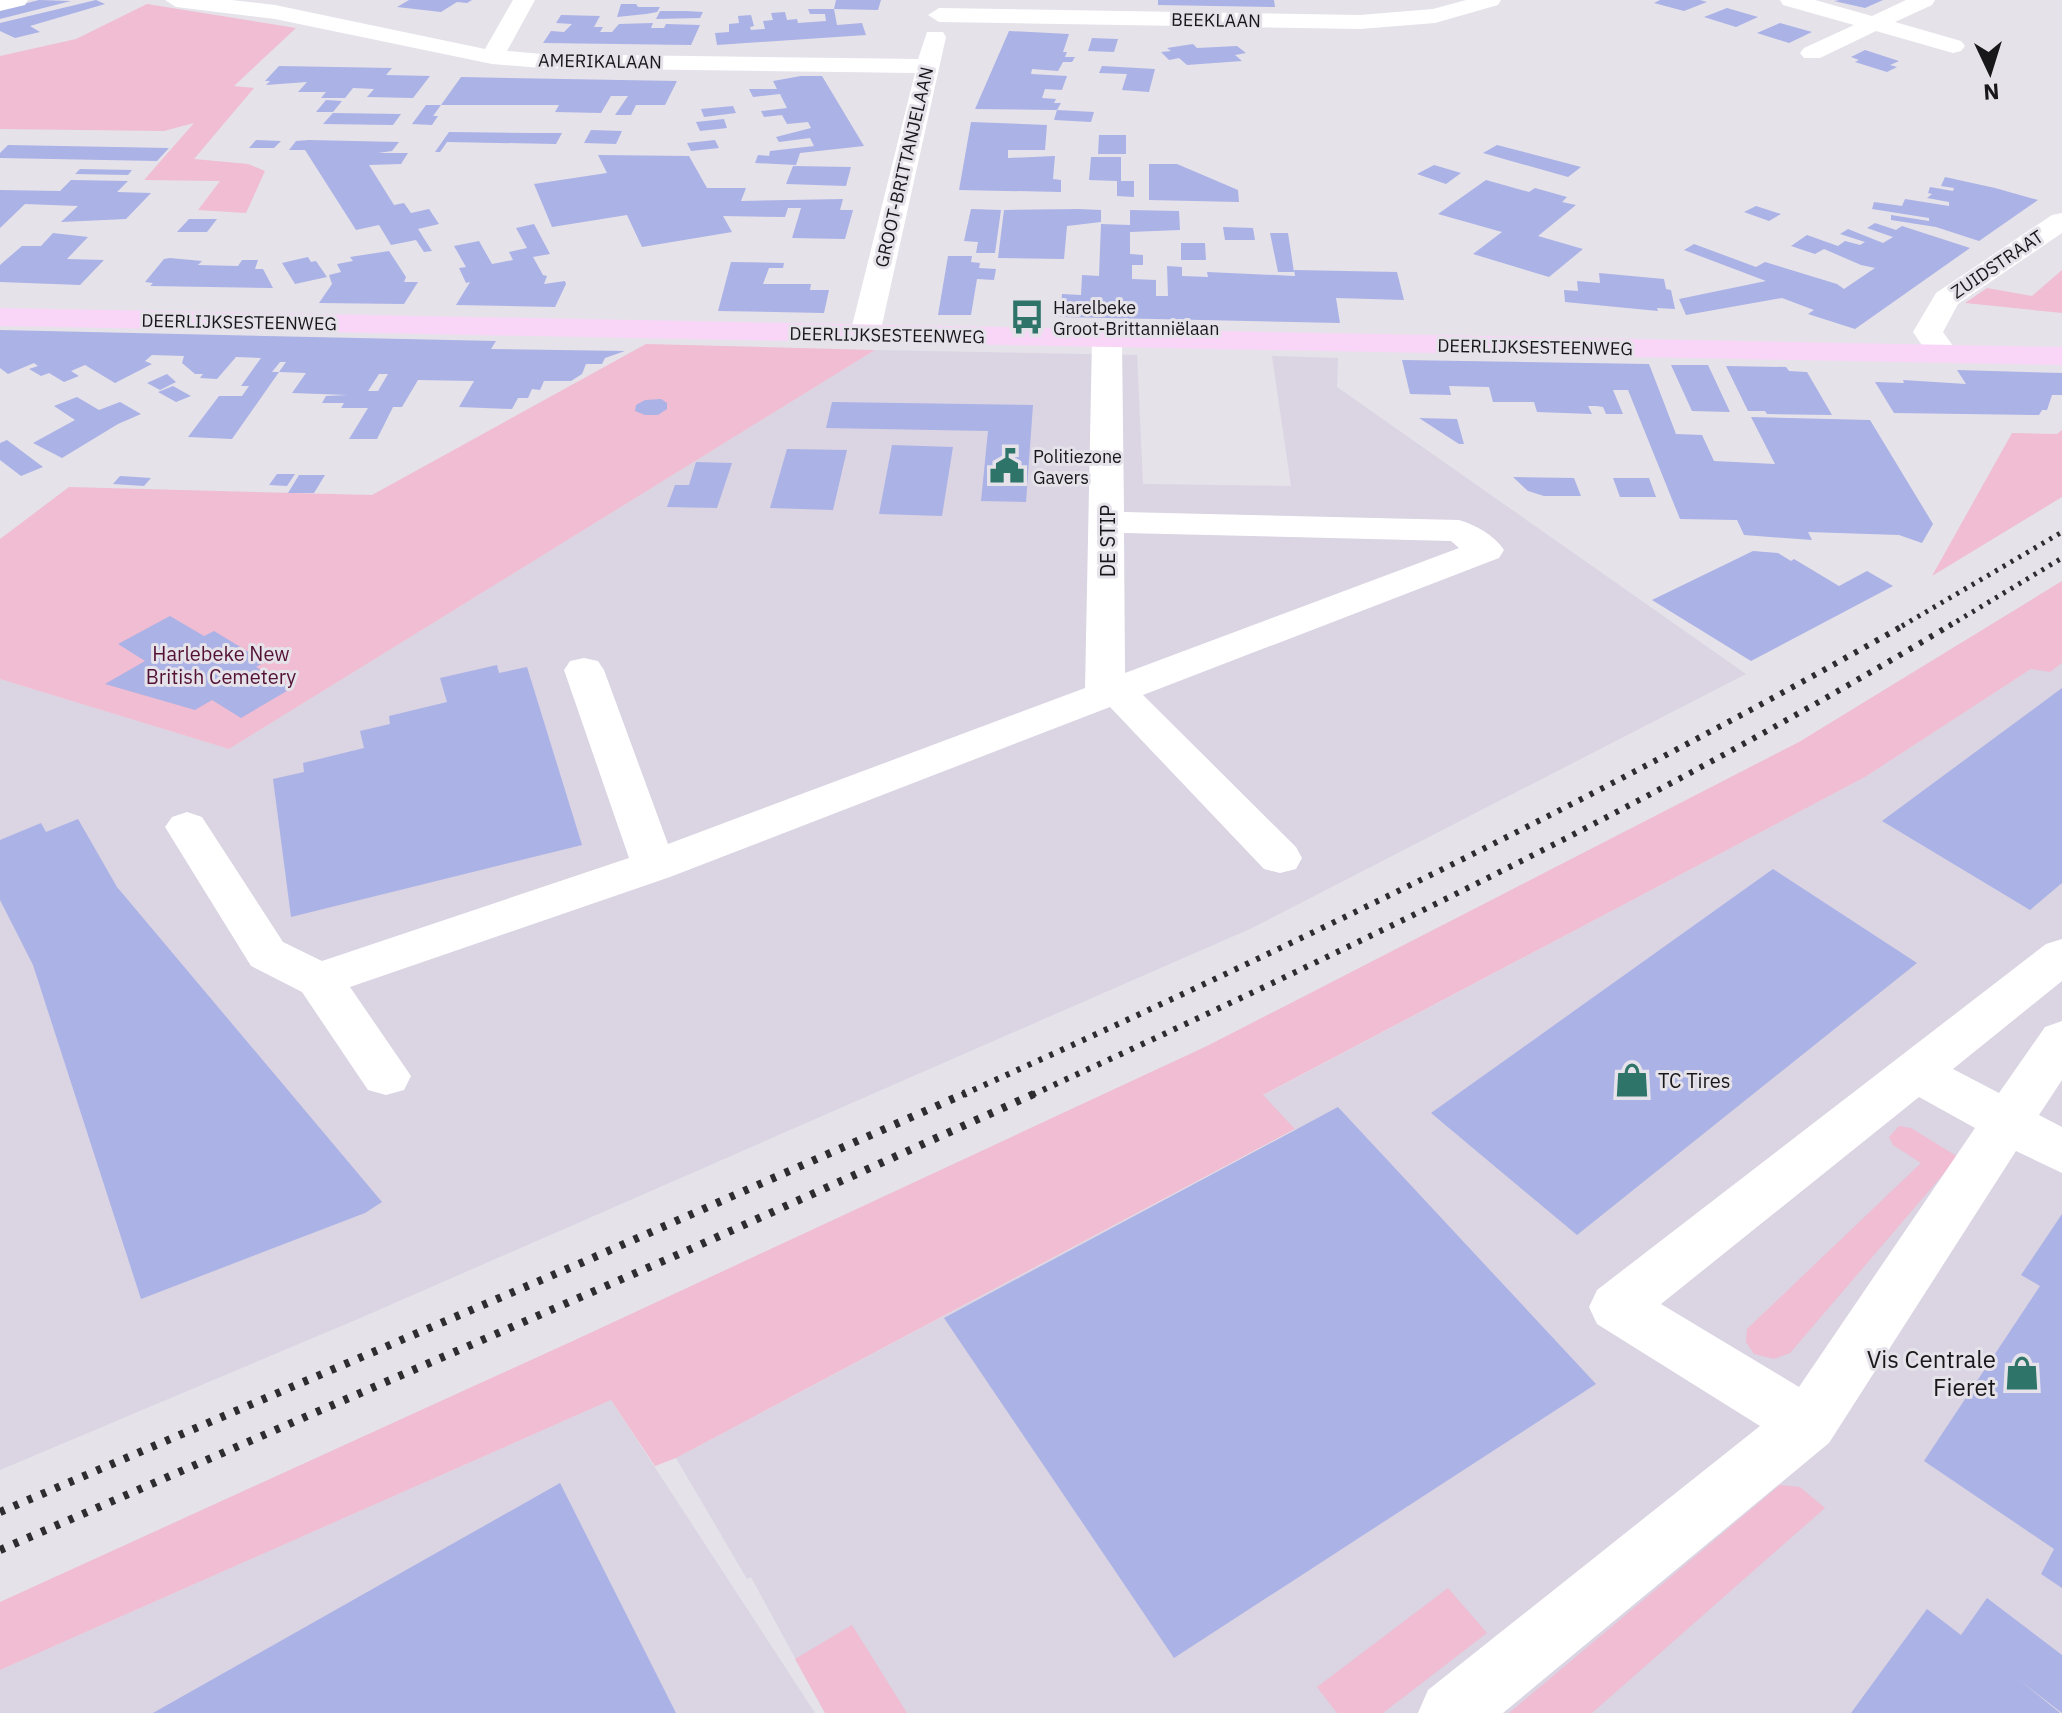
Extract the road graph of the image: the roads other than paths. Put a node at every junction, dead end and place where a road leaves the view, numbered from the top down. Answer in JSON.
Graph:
{"nodes":[{"id":1,"x":17,"y":0,"type":"edge"},
{"id":2,"x":176,"y":0,"type":"edge"},
{"id":3,"x":524,"y":0,"type":"edge"},
{"id":4,"x":1490,"y":0,"type":"edge"},
{"id":5,"x":1791,"y":0,"type":"edge"},
{"id":6,"x":1924,"y":0,"type":"edge"},
{"id":7,"x":0,"y":4,"type":"edge"},
{"id":8,"x":941,"y":8,"type":"edge"},
{"id":9,"x":1874,"y":24,"type":"junction"},
{"id":10,"x":1953,"y":46,"type":"dead end"},
{"id":11,"x":497,"y":50,"type":"junction"},
{"id":12,"x":1812,"y":53,"type":"dead end"},
{"id":13,"x":928,"y":66,"type":"junction"},
{"id":14,"x":2062,"y":221,"type":"edge"},
{"id":15,"x":0,"y":317,"type":"edge"},
{"id":16,"x":865,"y":334,"type":"junction"},
{"id":17,"x":1107,"y":339,"type":"junction"},
{"id":18,"x":1943,"y":353,"type":"junction"},
{"id":19,"x":2062,"y":356,"type":"edge"},
{"id":20,"x":1107,"y":522,"type":"junction"},
{"id":21,"x":584,"y":670,"type":"dead end"},
{"id":22,"x":1111,"y":693,"type":"junction"},
{"id":23,"x":187,"y":827,"type":"dead end"},
{"id":24,"x":1280,"y":858,"type":"dead end"},
{"id":25,"x":654,"y":866,"type":"junction"},
{"id":26,"x":2062,"y":956,"type":"edge"},
{"id":27,"x":319,"y":980,"type":"junction"},
{"id":28,"x":2062,"y":1040,"type":"edge"},
{"id":29,"x":1914,"y":1071,"type":"junction"},
{"id":30,"x":386,"y":1076,"type":"dead end"},
{"id":31,"x":2007,"y":1122,"type":"junction"},
{"id":32,"x":2062,"y":1152,"type":"edge"},
{"id":33,"x":1808,"y":1424,"type":"junction"},
{"id":34,"x":1451,"y":1713,"type":"edge"}],
"edges":[{"from":1,"to":7,"type":"street"},
{"from":2,"to":11,"type":"street","name":"AMERIKALAAN"},
{"from":3,"to":11,"type":"street"},
{"from":4,"to":8,"type":"street","name":"BEEKLAAN"},
{"from":5,"to":9,"type":"street"},
{"from":6,"to":9,"type":"street"},
{"from":8,"to":13,"type":"street","name":"GROOT-BRITTANJELAAN"},
{"from":9,"to":10,"type":"street"},
{"from":9,"to":12,"type":"street"},
{"from":11,"to":13,"type":"street","name":"AMERIKALAAN"},
{"from":13,"to":16,"type":"street","name":"GROOT-BRITTANJELAAN"},
{"from":14,"to":18,"type":"street","name":"ZUIDSTRAAT"},
{"from":15,"to":16,"type":"main road","name":"DEERLIJKSESTEENWEG"},
{"from":16,"to":17,"type":"main road","name":"DEERLIJKSESTEENWEG"},
{"from":17,"to":18,"type":"main road","name":"DEERLIJKSESTEENWEG"},
{"from":17,"to":20,"type":"street","name":"DE STIP"},
{"from":18,"to":19,"type":"main road","name":"DEERLIJKSESTEENWEG"},
{"from":20,"to":22,"type":"street","name":"DE STIP"},
{"from":20,"to":22,"type":"street"},
{"from":21,"to":25,"type":"street"},
{"from":22,"to":24,"type":"street"},
{"from":22,"to":25,"type":"street"},
{"from":23,"to":27,"type":"street"},
{"from":25,"to":27,"type":"street"},
{"from":26,"to":29,"type":"street"},
{"from":27,"to":30,"type":"street"},
{"from":28,"to":31,"type":"street"},
{"from":29,"to":31,"type":"street"},
{"from":29,"to":33,"type":"street"},
{"from":31,"to":32,"type":"street"},
{"from":31,"to":33,"type":"street"},
{"from":33,"to":34,"type":"street"}]}
